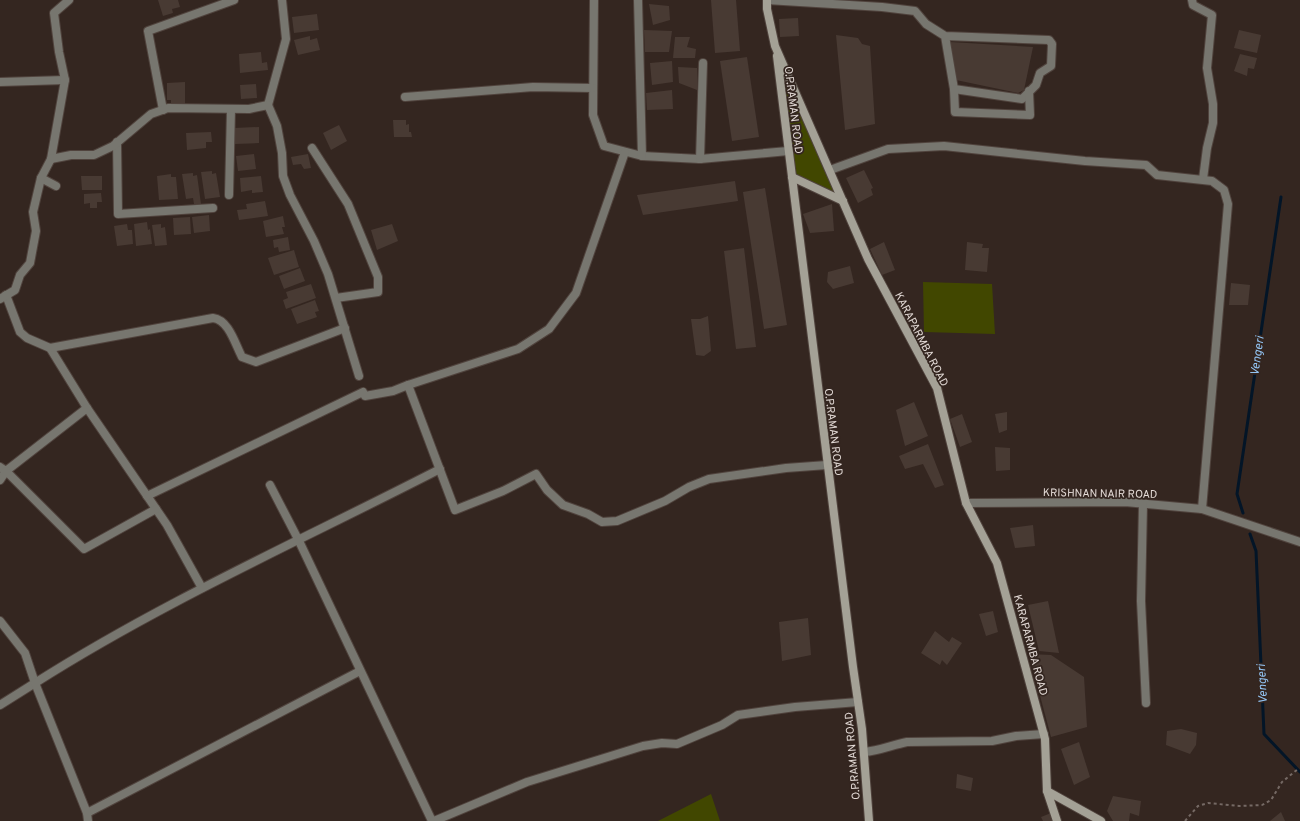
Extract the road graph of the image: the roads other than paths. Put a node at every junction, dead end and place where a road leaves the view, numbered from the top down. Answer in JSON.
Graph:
{"nodes":[{"id":1,"x":69,"y":0,"type":"edge"},
{"id":2,"x":234,"y":0,"type":"edge"},
{"id":3,"x":282,"y":0,"type":"edge"},
{"id":4,"x":594,"y":0,"type":"edge"},
{"id":5,"x":638,"y":0,"type":"edge"},
{"id":6,"x":767,"y":0,"type":"edge"},
{"id":7,"x":1192,"y":0,"type":"edge"},
{"id":8,"x":945,"y":36,"type":"junction"},
{"id":9,"x":775,"y":46,"type":"junction"},
{"id":10,"x":703,"y":63,"type":"dead end"},
{"id":11,"x":65,"y":80,"type":"junction"},
{"id":12,"x":0,"y":82,"type":"edge"},
{"id":13,"x":593,"y":88,"type":"junction"},
{"id":14,"x":954,"y":89,"type":"junction"},
{"id":15,"x":1030,"y":91,"type":"junction"},
{"id":16,"x":405,"y":97,"type":"dead end"},
{"id":17,"x":268,"y":105,"type":"junction"},
{"id":18,"x":231,"y":109,"type":"junction"},
{"id":19,"x":163,"y":110,"type":"junction"},
{"id":20,"x":117,"y":142,"type":"junction"},
{"id":21,"x":312,"y":148,"type":"dead end"},
{"id":22,"x":788,"y":151,"type":"junction"},
{"id":23,"x":625,"y":152,"type":"junction"},
{"id":24,"x":642,"y":156,"type":"junction"},
{"id":25,"x":52,"y":159,"type":"junction"},
{"id":26,"x":700,"y":159,"type":"junction"},
{"id":27,"x":830,"y":170,"type":"junction"},
{"id":28,"x":792,"y":176,"type":"junction"},
{"id":29,"x":42,"y":178,"type":"junction"},
{"id":30,"x":1203,"y":179,"type":"junction"},
{"id":31,"x":56,"y":186,"type":"dead end"},
{"id":32,"x":229,"y":195,"type":"dead end"},
{"id":33,"x":843,"y":201,"type":"junction"},
{"id":34,"x":213,"y":208,"type":"dead end"},
{"id":35,"x":3,"y":297,"type":"edge"},
{"id":36,"x":336,"y":298,"type":"junction"},
{"id":37,"x":345,"y":328,"type":"junction"},
{"id":38,"x":50,"y":348,"type":"junction"},
{"id":39,"x":359,"y":376,"type":"dead end"},
{"id":40,"x":408,"y":385,"type":"junction"},
{"id":41,"x":86,"y":408,"type":"junction"},
{"id":42,"x":827,"y":465,"type":"junction"},
{"id":43,"x":3,"y":469,"type":"edge"},
{"id":44,"x":440,"y":469,"type":"junction"},
{"id":45,"x":0,"y":480,"type":"edge"},
{"id":46,"x":270,"y":485,"type":"dead end"},
{"id":47,"x":147,"y":496,"type":"junction"},
{"id":48,"x":966,"y":503,"type":"junction"},
{"id":49,"x":1143,"y":504,"type":"junction"},
{"id":50,"x":156,"y":509,"type":"junction"},
{"id":51,"x":1202,"y":509,"type":"junction"},
{"id":52,"x":298,"y":541,"type":"junction"},
{"id":53,"x":1300,"y":542,"type":"edge"},
{"id":54,"x":202,"y":588,"type":"junction"},
{"id":55,"x":0,"y":621,"type":"edge"},
{"id":56,"x":360,"y":671,"type":"junction"},
{"id":57,"x":36,"y":683,"type":"junction"},
{"id":58,"x":858,"y":702,"type":"junction"},
{"id":59,"x":1146,"y":703,"type":"dead end"},
{"id":60,"x":0,"y":705,"type":"edge"},
{"id":61,"x":1044,"y":734,"type":"junction"},
{"id":62,"x":864,"y":752,"type":"junction"},
{"id":63,"x":1047,"y":792,"type":"junction"},
{"id":64,"x":88,"y":817,"type":"edge"},
{"id":65,"x":433,"y":821,"type":"edge"},
{"id":66,"x":869,"y":821,"type":"edge"},
{"id":67,"x":1057,"y":821,"type":"edge"},
{"id":68,"x":1101,"y":821,"type":"edge"}],
"edges":[{"from":1,"to":11,"type":"street"},
{"from":2,"to":19,"type":"street"},
{"from":3,"to":17,"type":"street"},
{"from":4,"to":13,"type":"street"},
{"from":5,"to":24,"type":"street"},
{"from":6,"to":8,"type":"street"},
{"from":6,"to":9,"type":"main road","name":"KARAPARMBA ROAD"},
{"from":7,"to":30,"type":"street"},
{"from":8,"to":14,"type":"street"},
{"from":8,"to":15,"type":"street"},
{"from":9,"to":22,"type":"main road","name":"O.P.RAMAN ROAD"},
{"from":9,"to":27,"type":"main road","name":"KARAPARMBA ROAD"},
{"from":10,"to":26,"type":"street"},
{"from":11,"to":12,"type":"street"},
{"from":11,"to":25,"type":"street"},
{"from":13,"to":16,"type":"street"},
{"from":13,"to":23,"type":"street"},
{"from":14,"to":15,"type":"street"},
{"from":14,"to":15,"type":"street"},
{"from":17,"to":18,"type":"street"},
{"from":17,"to":36,"type":"street"},
{"from":18,"to":19,"type":"street"},
{"from":18,"to":32,"type":"street"},
{"from":19,"to":20,"type":"street"},
{"from":20,"to":25,"type":"street"},
{"from":20,"to":34,"type":"street"},
{"from":21,"to":36,"type":"street"},
{"from":22,"to":26,"type":"street"},
{"from":22,"to":28,"type":"main road","name":"O.P.RAMAN ROAD"},
{"from":23,"to":24,"type":"street"},
{"from":23,"to":40,"type":"street"},
{"from":24,"to":26,"type":"street"},
{"from":25,"to":29,"type":"street"},
{"from":27,"to":30,"type":"street"},
{"from":27,"to":33,"type":"main road","name":"KARAPARMBA ROAD"},
{"from":28,"to":33,"type":"main road"},
{"from":28,"to":42,"type":"main road","name":"O.P.RAMAN ROAD"},
{"from":29,"to":31,"type":"street"},
{"from":29,"to":35,"type":"street"},
{"from":30,"to":51,"type":"street"},
{"from":33,"to":48,"type":"main road","name":"KARAPARMBA ROAD"},
{"from":35,"to":38,"type":"street"},
{"from":36,"to":37,"type":"street"},
{"from":37,"to":38,"type":"street"},
{"from":37,"to":39,"type":"street"},
{"from":38,"to":41,"type":"street"},
{"from":40,"to":44,"type":"street"},
{"from":40,"to":47,"type":"street"},
{"from":41,"to":43,"type":"street"},
{"from":41,"to":47,"type":"street"},
{"from":42,"to":44,"type":"street"},
{"from":42,"to":58,"type":"main road","name":"O.P.RAMAN ROAD"},
{"from":43,"to":45,"type":"street"},
{"from":43,"to":50,"type":"street"},
{"from":44,"to":52,"type":"street"},
{"from":46,"to":52,"type":"street"},
{"from":47,"to":50,"type":"street"},
{"from":48,"to":49,"type":"street","name":"KRISHNAN NAIR ROAD"},
{"from":48,"to":61,"type":"main road","name":"KARAPARMBA ROAD"},
{"from":49,"to":51,"type":"street","name":"KRISHNAN NAIR ROAD"},
{"from":49,"to":59,"type":"street"},
{"from":50,"to":54,"type":"street"},
{"from":51,"to":53,"type":"street","name":"KRISHNAN NAIR ROAD"},
{"from":52,"to":54,"type":"street"},
{"from":52,"to":56,"type":"street"},
{"from":54,"to":57,"type":"street"},
{"from":55,"to":57,"type":"street"},
{"from":56,"to":64,"type":"street"},
{"from":56,"to":65,"type":"street"},
{"from":57,"to":60,"type":"street"},
{"from":57,"to":64,"type":"street"},
{"from":58,"to":62,"type":"main road","name":"O.P.RAMAN ROAD"},
{"from":58,"to":65,"type":"street"},
{"from":61,"to":62,"type":"street"},
{"from":61,"to":63,"type":"main road","name":"KARAPARMBA ROAD"},
{"from":62,"to":66,"type":"main road","name":"O.P.RAMAN ROAD"},
{"from":63,"to":67,"type":"main road","name":"KARAPARMBA ROAD"},
{"from":63,"to":68,"type":"main road"}]}
